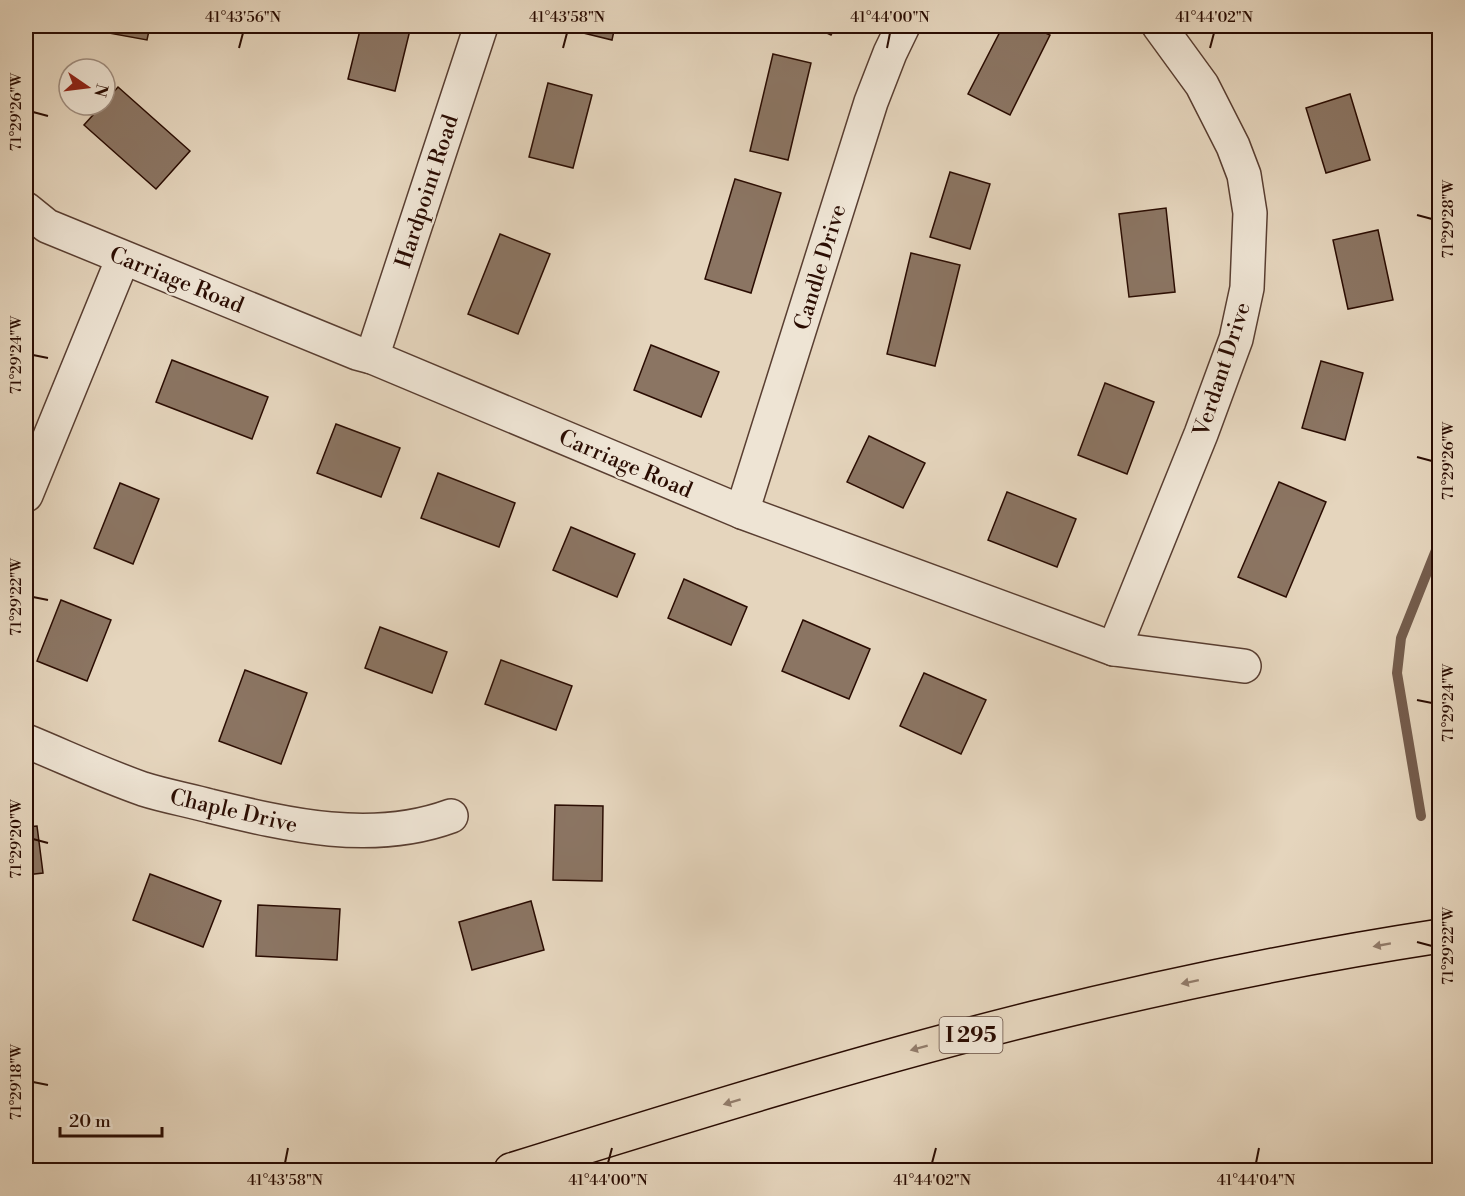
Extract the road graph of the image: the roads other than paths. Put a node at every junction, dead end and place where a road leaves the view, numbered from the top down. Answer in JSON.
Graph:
{"nodes":[{"id":1,"x":481,"y":26,"type":"edge"},
{"id":2,"x":903,"y":26,"type":"edge"},
{"id":3,"x":1159,"y":26,"type":"edge"},
{"id":4,"x":26,"y":209,"type":"edge"},
{"id":5,"x":123,"y":258,"type":"junction"},
{"id":6,"x":372,"y":357,"type":"junction"},
{"id":7,"x":26,"y":495,"type":"edge"},
{"id":8,"x":742,"y":512,"type":"junction"},
{"id":9,"x":1114,"y":649,"type":"junction"},
{"id":10,"x":1244,"y":666,"type":"dead end"},
{"id":11,"x":26,"y":741,"type":"edge"},
{"id":12,"x":451,"y":816,"type":"dead end"},
{"id":13,"x":1440,"y":936,"type":"edge"},
{"id":14,"x":511,"y":1170,"type":"edge"}],
"edges":[{"from":1,"to":6,"type":"street","name":"Hardpoint Road"},
{"from":2,"to":8,"type":"street","name":"Candle Drive"},
{"from":3,"to":9,"type":"street","name":"Verdant Drive"},
{"from":4,"to":5,"type":"street","name":"Carriage Road"},
{"from":5,"to":6,"type":"street","name":"Carriage Road"},
{"from":5,"to":7,"type":"street"},
{"from":6,"to":8,"type":"street","name":"Carriage Road"},
{"from":8,"to":9,"type":"street","name":"Carriage Road"},
{"from":9,"to":10,"type":"street","name":"Carriage Road"},
{"from":11,"to":12,"type":"street","name":"Chaple Drive"},
{"from":13,"to":14,"type":"highway","number":"I 295","one_way":true}]}
